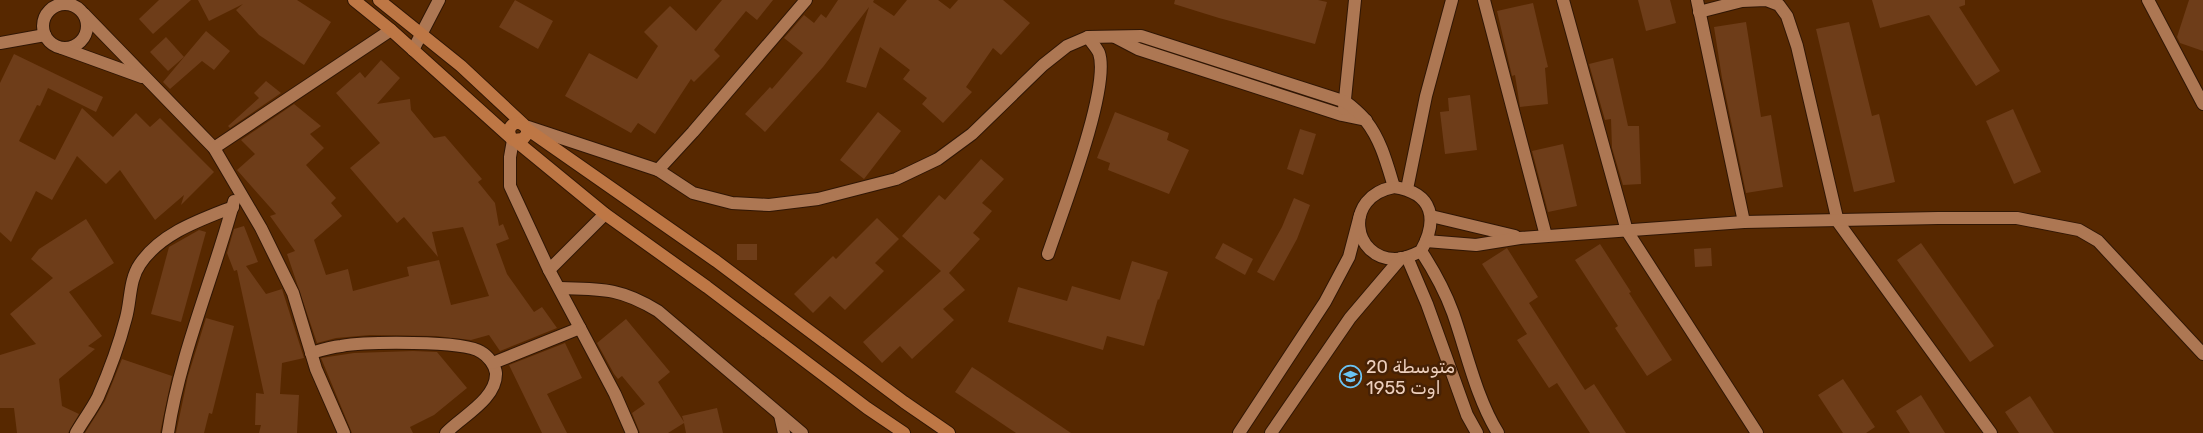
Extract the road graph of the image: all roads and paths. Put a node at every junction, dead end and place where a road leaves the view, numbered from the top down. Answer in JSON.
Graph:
{"nodes":[{"id":1,"x":354,"y":0,"type":"edge"},
{"id":2,"x":379,"y":0,"type":"edge"},
{"id":3,"x":439,"y":0,"type":"edge"},
{"id":4,"x":806,"y":0,"type":"edge"},
{"id":5,"x":1355,"y":0,"type":"edge"},
{"id":6,"x":1452,"y":0,"type":"edge"},
{"id":7,"x":1484,"y":0,"type":"edge"},
{"id":8,"x":1563,"y":0,"type":"edge"},
{"id":9,"x":2148,"y":0,"type":"edge"},
{"id":10,"x":66,"y":2,"type":"edge"},
{"id":11,"x":1698,"y":6,"type":"edge"},
{"id":12,"x":84,"y":14,"type":"junction"},
{"id":13,"x":391,"y":30,"type":"junction"},
{"id":14,"x":45,"y":35,"type":"junction"},
{"id":15,"x":422,"y":35,"type":"junction"},
{"id":16,"x":1112,"y":35,"type":"junction"},
{"id":17,"x":1088,"y":37,"type":"junction"},
{"id":18,"x":0,"y":43,"type":"edge"},
{"id":19,"x":62,"y":48,"type":"junction"},
{"id":20,"x":413,"y":50,"type":"junction"},
{"id":21,"x":146,"y":79,"type":"junction"},
{"id":22,"x":1346,"y":102,"type":"junction"},
{"id":23,"x":2203,"y":104,"type":"edge"},
{"id":24,"x":1342,"y":116,"type":"junction"},
{"id":25,"x":1366,"y":120,"type":"junction"},
{"id":26,"x":525,"y":126,"type":"junction"},
{"id":27,"x":514,"y":139,"type":"junction"},
{"id":28,"x":214,"y":148,"type":"junction"},
{"id":29,"x":658,"y":170,"type":"junction"},
{"id":30,"x":238,"y":187,"type":"junction"},
{"id":31,"x":1401,"y":188,"type":"junction"},
{"id":32,"x":233,"y":207,"type":"junction"},
{"id":33,"x":605,"y":214,"type":"junction"},
{"id":34,"x":1360,"y":215,"type":"junction"},
{"id":35,"x":1431,"y":216,"type":"junction"},
{"id":36,"x":1744,"y":222,"type":"junction"},
{"id":37,"x":1838,"y":222,"type":"junction"},
{"id":38,"x":1627,"y":231,"type":"junction"},
{"id":39,"x":1546,"y":236,"type":"junction"},
{"id":40,"x":1520,"y":238,"type":"junction"},
{"id":41,"x":1424,"y":246,"type":"junction"},
{"id":42,"x":1048,"y":254,"type":"dead end"},
{"id":43,"x":1404,"y":258,"type":"junction"},
{"id":44,"x":550,"y":270,"type":"junction"},
{"id":45,"x":560,"y":288,"type":"junction"},
{"id":46,"x":580,"y":328,"type":"junction"},
{"id":47,"x":311,"y":353,"type":"junction"},
{"id":48,"x":2203,"y":354,"type":"edge"},
{"id":49,"x":493,"y":363,"type":"junction"},
{"id":50,"x":780,"y":415,"type":"junction"},
{"id":51,"x":76,"y":433,"type":"edge"},
{"id":52,"x":168,"y":433,"type":"edge"},
{"id":53,"x":344,"y":433,"type":"edge"},
{"id":54,"x":446,"y":433,"type":"edge"},
{"id":55,"x":632,"y":433,"type":"edge"},
{"id":56,"x":784,"y":433,"type":"edge"},
{"id":57,"x":802,"y":433,"type":"edge"},
{"id":58,"x":904,"y":433,"type":"edge"},
{"id":59,"x":949,"y":433,"type":"edge"},
{"id":60,"x":1239,"y":433,"type":"edge"},
{"id":61,"x":1271,"y":433,"type":"edge"},
{"id":62,"x":1477,"y":433,"type":"edge"},
{"id":63,"x":1498,"y":433,"type":"edge"},
{"id":64,"x":1757,"y":433,"type":"edge"},
{"id":65,"x":1991,"y":433,"type":"edge"}],
"edges":[{"from":1,"to":13,"type":"main road"},
{"from":2,"to":15,"type":"main road"},
{"from":3,"to":15,"type":"street"},
{"from":4,"to":29,"type":"street"},
{"from":5,"to":22,"type":"street"},
{"from":6,"to":31,"type":"street"},
{"from":7,"to":39,"type":"street"},
{"from":8,"to":38,"type":"street"},
{"from":9,"to":23,"type":"street"},
{"from":10,"to":12,"type":"street"},
{"from":10,"to":14,"type":"street"},
{"from":11,"to":36,"type":"street"},
{"from":11,"to":37,"type":"street"},
{"from":12,"to":19,"type":"street"},
{"from":12,"to":21,"type":"street"},
{"from":13,"to":20,"type":"main road"},
{"from":13,"to":28,"type":"street"},
{"from":14,"to":18,"type":"street"},
{"from":14,"to":19,"type":"street"},
{"from":15,"to":20,"type":"street"},
{"from":15,"to":26,"type":"main road"},
{"from":16,"to":17,"type":"street"},
{"from":16,"to":22,"type":"street"},
{"from":16,"to":24,"type":"street"},
{"from":17,"to":29,"type":"street"},
{"from":17,"to":42,"type":"street"},
{"from":19,"to":21,"type":"street"},
{"from":20,"to":27,"type":"main road"},
{"from":21,"to":28,"type":"street"},
{"from":22,"to":24,"type":"street"},
{"from":22,"to":25,"type":"street"},
{"from":24,"to":25,"type":"street"},
{"from":25,"to":31,"type":"street"},
{"from":26,"to":27,"type":"main road"},
{"from":26,"to":29,"type":"street"},
{"from":26,"to":59,"type":"main road"},
{"from":27,"to":33,"type":"main road"},
{"from":27,"to":44,"type":"street"},
{"from":28,"to":30,"type":"street"},
{"from":30,"to":32,"type":"street"},
{"from":30,"to":47,"type":"street"},
{"from":31,"to":34,"type":"street"},
{"from":31,"to":35,"type":"street"},
{"from":32,"to":51,"type":"street"},
{"from":32,"to":52,"type":"street"},
{"from":33,"to":44,"type":"street"},
{"from":33,"to":58,"type":"main road"},
{"from":34,"to":43,"type":"street"},
{"from":34,"to":60,"type":"street"},
{"from":35,"to":40,"type":"street"},
{"from":35,"to":41,"type":"street"},
{"from":36,"to":37,"type":"street"},
{"from":36,"to":38,"type":"street"},
{"from":37,"to":48,"type":"street"},
{"from":37,"to":65,"type":"street"},
{"from":38,"to":39,"type":"street"},
{"from":38,"to":64,"type":"street"},
{"from":39,"to":40,"type":"street"},
{"from":40,"to":41,"type":"street"},
{"from":41,"to":43,"type":"street"},
{"from":41,"to":63,"type":"street"},
{"from":43,"to":61,"type":"street"},
{"from":43,"to":62,"type":"street"},
{"from":44,"to":45,"type":"street"},
{"from":45,"to":46,"type":"street"},
{"from":45,"to":50,"type":"street"},
{"from":46,"to":49,"type":"street"},
{"from":46,"to":55,"type":"street"},
{"from":47,"to":49,"type":"street"},
{"from":47,"to":53,"type":"street"},
{"from":49,"to":54,"type":"street"},
{"from":50,"to":56,"type":"street"},
{"from":50,"to":57,"type":"street"}]}
